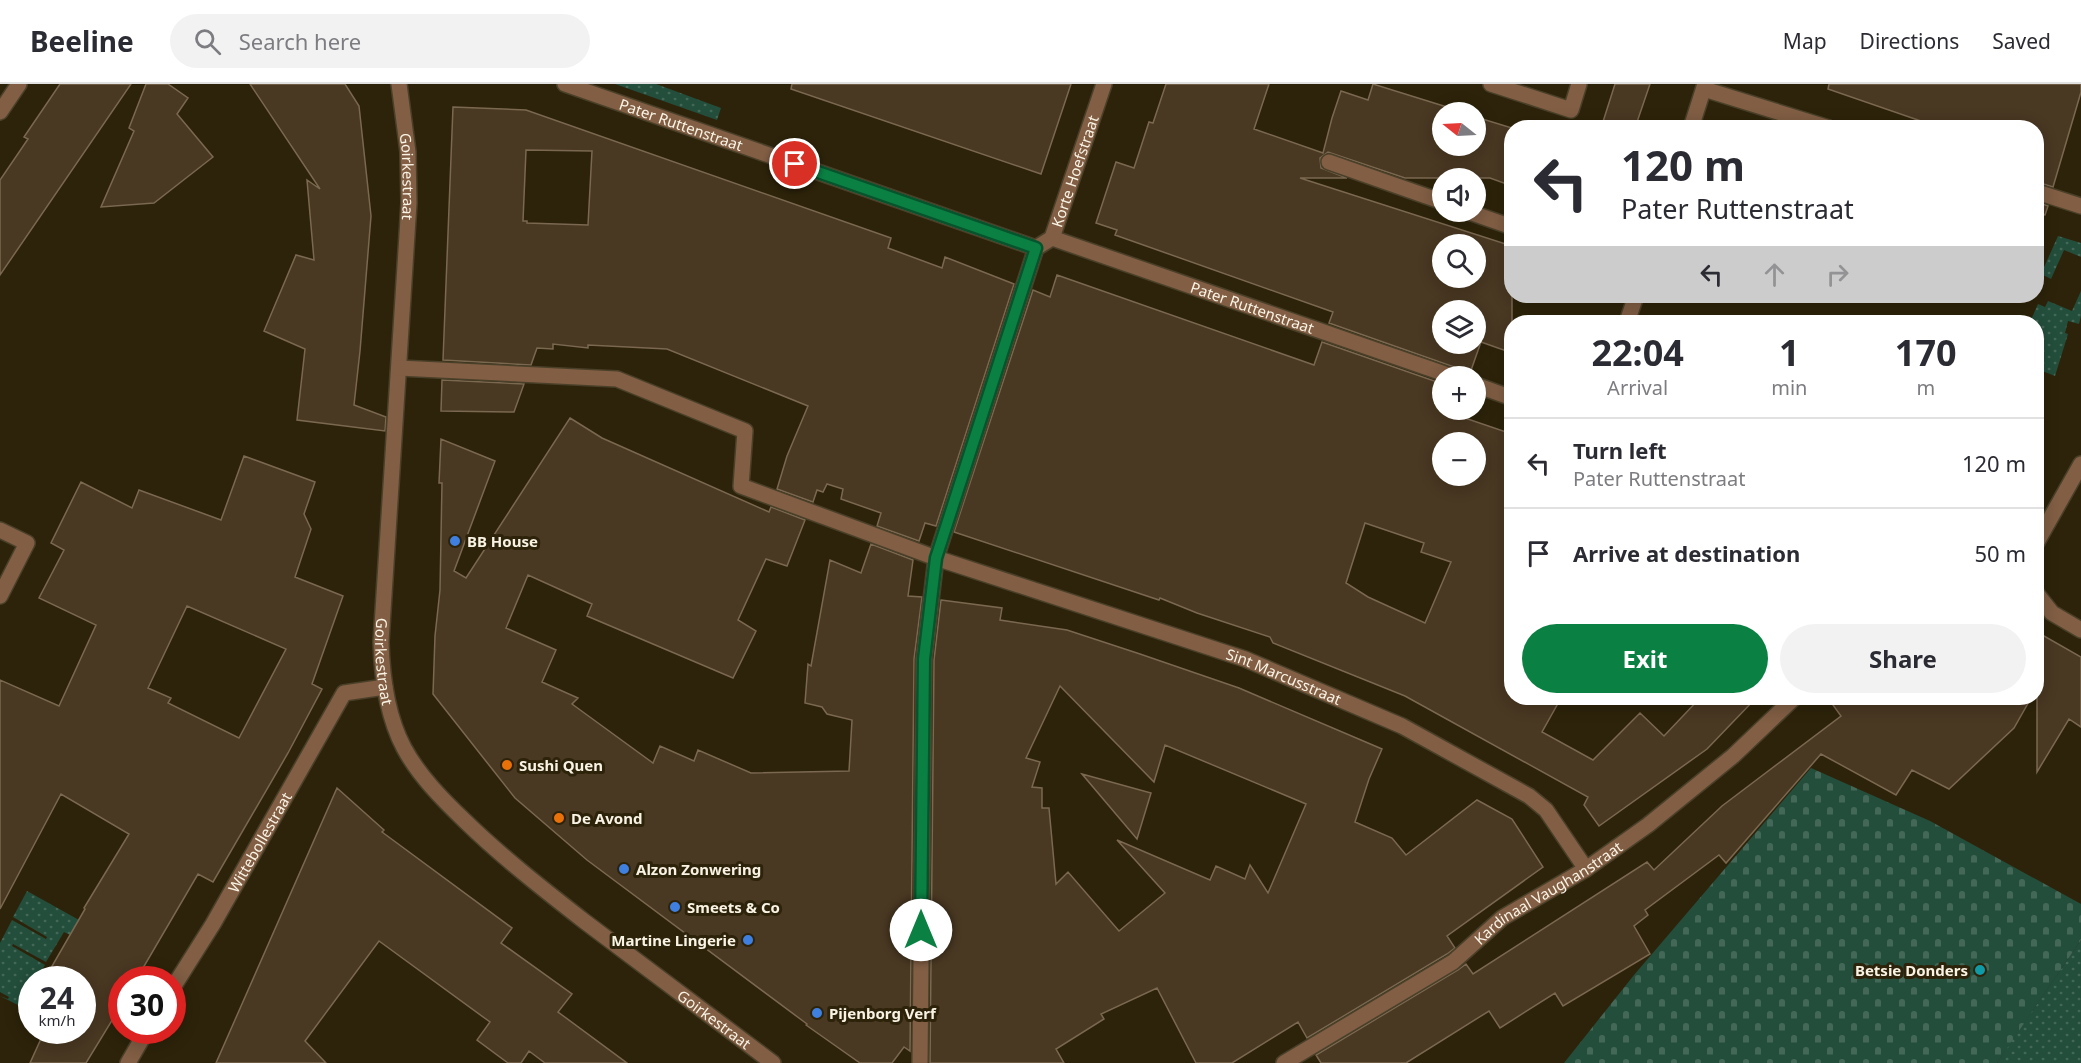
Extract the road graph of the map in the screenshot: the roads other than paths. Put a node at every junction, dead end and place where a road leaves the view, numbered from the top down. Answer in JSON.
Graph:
{"nodes":[{"id":1,"x":20,"y":84,"type":"edge"},
{"id":2,"x":399,"y":84,"type":"edge"},
{"id":3,"x":565,"y":84,"type":"edge"},
{"id":4,"x":1104,"y":84,"type":"edge"},
{"id":5,"x":1491,"y":84,"type":"edge"},
{"id":6,"x":1580,"y":84,"type":"edge"},
{"id":7,"x":1704,"y":86,"type":"edge"},
{"id":8,"x":0,"y":112,"type":"edge"},
{"id":9,"x":1693,"y":120,"type":"edge"},
{"id":10,"x":1805,"y":120,"type":"edge"},
{"id":11,"x":1329,"y":162,"type":"dead end"},
{"id":12,"x":2044,"y":194,"type":"edge"},
{"id":13,"x":1432,"y":198,"type":"edge"},
{"id":14,"x":2081,"y":206,"type":"edge"},
{"id":15,"x":1486,"y":218,"type":"edge"},
{"id":16,"x":1504,"y":224,"type":"edge"},
{"id":17,"x":1052,"y":238,"type":"junction"},
{"id":18,"x":1036,"y":248,"type":"junction"},
{"id":19,"x":399,"y":368,"type":"junction"},
{"id":20,"x":1432,"y":369,"type":"edge"},
{"id":21,"x":1486,"y":389,"type":"edge"},
{"id":22,"x":1504,"y":395,"type":"edge"},
{"id":23,"x":2081,"y":464,"type":"edge"},
{"id":24,"x":0,"y":530,"type":"edge"},
{"id":25,"x":2044,"y":530,"type":"edge"},
{"id":26,"x":936,"y":558,"type":"junction"},
{"id":27,"x":0,"y":596,"type":"edge"},
{"id":28,"x":2044,"y":603,"type":"edge"},
{"id":29,"x":2081,"y":630,"type":"edge"},
{"id":30,"x":385,"y":687,"type":"junction"},
{"id":31,"x":1787,"y":705,"type":"edge"},
{"id":32,"x":1586,"y":869,"type":"junction"},
{"id":33,"x":186,"y":967,"type":"edge"},
{"id":34,"x":139,"y":1044,"type":"edge"},
{"id":35,"x":128,"y":1063,"type":"edge"},
{"id":36,"x":773,"y":1063,"type":"edge"},
{"id":37,"x":920,"y":1063,"type":"edge"},
{"id":38,"x":1284,"y":1063,"type":"edge"}],
"edges":[{"from":1,"to":8,"type":"street"},
{"from":2,"to":19,"type":"street","name":"Goirkestraat"},
{"from":3,"to":18,"type":"street","name":"Pater Ruttenstraat"},
{"from":4,"to":17,"type":"street","name":"Korte Hoefstraat"},
{"from":5,"to":6,"type":"street"},
{"from":7,"to":9,"type":"street"},
{"from":7,"to":10,"type":"street"},
{"from":11,"to":13,"type":"street"},
{"from":12,"to":14,"type":"street"},
{"from":15,"to":16,"type":"street"},
{"from":17,"to":18,"type":"street","name":"Korte Hoefstraat"},
{"from":17,"to":20,"type":"street","name":"Pater Ruttenstraat"},
{"from":18,"to":26,"type":"street"},
{"from":19,"to":26,"type":"street","name":"Sint Marcusstraat"},
{"from":19,"to":30,"type":"street","name":"Goirkestraat"},
{"from":21,"to":22,"type":"street"},
{"from":23,"to":25,"type":"street"},
{"from":24,"to":27,"type":"street"},
{"from":26,"to":32,"type":"street","name":"Sint Marcusstraat"},
{"from":26,"to":37,"type":"street"},
{"from":28,"to":29,"type":"street"},
{"from":30,"to":33,"type":"street","name":"Wittebollestraat"},
{"from":30,"to":36,"type":"street","name":"Goirkestraat"},
{"from":31,"to":32,"type":"street","name":"Kardinaal Vaughanstraat"},
{"from":32,"to":38,"type":"street","name":"Kardinaal Vaughanstraat"},
{"from":34,"to":35,"type":"street"}]}
